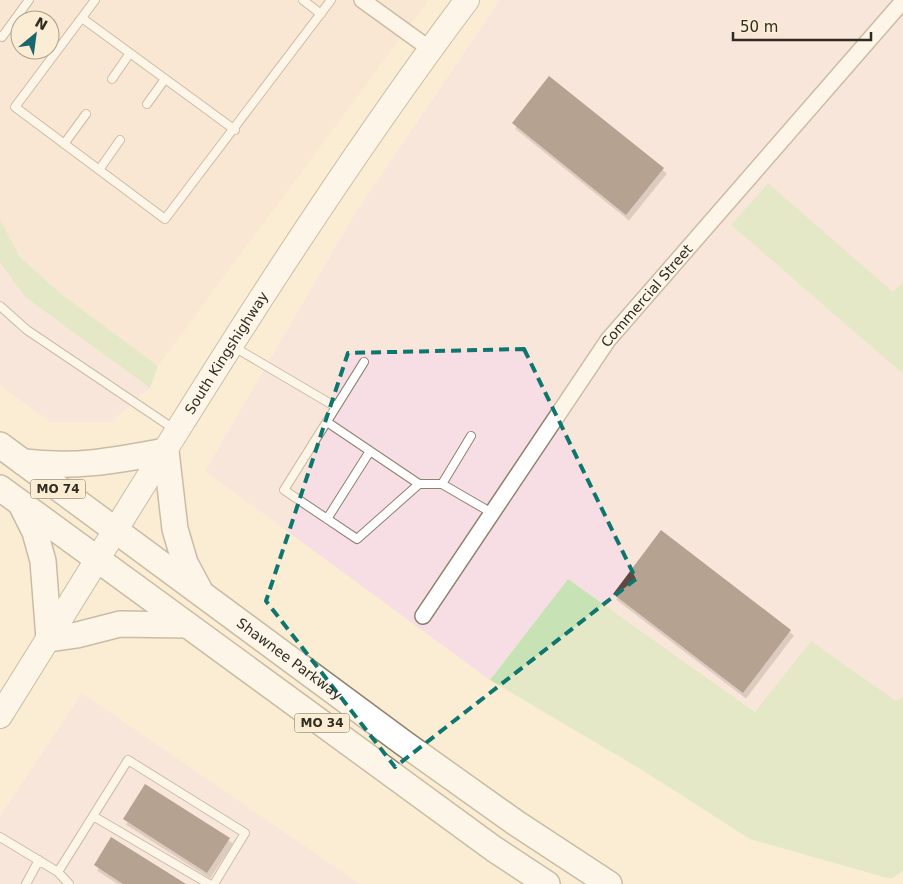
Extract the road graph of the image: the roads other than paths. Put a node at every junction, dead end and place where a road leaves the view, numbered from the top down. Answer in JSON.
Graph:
{"nodes":[{"id":1,"x":29,"y":0,"type":"edge"},
{"id":2,"x":95,"y":0,"type":"edge"},
{"id":3,"x":303,"y":0,"type":"edge"},
{"id":4,"x":331,"y":0,"type":"edge"},
{"id":5,"x":362,"y":0,"type":"edge"},
{"id":6,"x":467,"y":0,"type":"edge"},
{"id":7,"x":903,"y":1,"type":"edge"},
{"id":8,"x":321,"y":14,"type":"junction"},
{"id":9,"x":82,"y":18,"type":"junction"},
{"id":10,"x":0,"y":36,"type":"edge"},
{"id":11,"x":430,"y":49,"type":"junction"},
{"id":12,"x":130,"y":53,"type":"junction"},
{"id":13,"x":112,"y":79,"type":"dead end"},
{"id":14,"x":165,"y":79,"type":"junction"},
{"id":15,"x":147,"y":104,"type":"dead end"},
{"id":16,"x":86,"y":114,"type":"dead end"},
{"id":17,"x":235,"y":130,"type":"junction"},
{"id":18,"x":120,"y":140,"type":"dead end"},
{"id":19,"x":64,"y":144,"type":"junction"},
{"id":20,"x":98,"y":170,"type":"junction"},
{"id":21,"x":0,"y":306,"type":"edge"},
{"id":22,"x":232,"y":346,"type":"junction"},
{"id":23,"x":364,"y":362,"type":"dead end"},
{"id":24,"x":336,"y":407,"type":"junction"},
{"id":25,"x":327,"y":422,"type":"junction"},
{"id":26,"x":470,"y":436,"type":"dead end"},
{"id":27,"x":172,"y":442,"type":"junction"},
{"id":28,"x":0,"y":445,"type":"edge"},
{"id":29,"x":370,"y":451,"type":"junction"},
{"id":30,"x":23,"y":462,"type":"junction"},
{"id":31,"x":419,"y":484,"type":"junction"},
{"id":32,"x":442,"y":484,"type":"junction"},
{"id":33,"x":10,"y":495,"type":"edge"},
{"id":34,"x":492,"y":513,"type":"junction"},
{"id":35,"x":327,"y":519,"type":"junction"},
{"id":36,"x":115,"y":532,"type":"junction"},
{"id":37,"x":98,"y":559,"type":"junction"},
{"id":38,"x":202,"y":596,"type":"junction"},
{"id":39,"x":423,"y":616,"type":"dead end"},
{"id":40,"x":187,"y":625,"type":"junction"},
{"id":41,"x":49,"y":638,"type":"junction"},
{"id":42,"x":0,"y":716,"type":"edge"},
{"id":43,"x":93,"y":816,"type":"junction"},
{"id":44,"x":0,"y":837,"type":"edge"},
{"id":45,"x":39,"y":860,"type":"junction"},
{"id":46,"x":58,"y":872,"type":"junction"},
{"id":47,"x":26,"y":884,"type":"edge"},
{"id":48,"x":69,"y":884,"type":"edge"},
{"id":49,"x":209,"y":884,"type":"edge"},
{"id":50,"x":214,"y":884,"type":"edge"},
{"id":51,"x":547,"y":884,"type":"edge"},
{"id":52,"x":609,"y":884,"type":"edge"}],
"edges":[{"from":1,"to":10,"type":"lane"},
{"from":2,"to":9,"type":"lane"},
{"from":3,"to":8,"type":"lane"},
{"from":4,"to":8,"type":"lane"},
{"from":5,"to":11,"type":"street"},
{"from":6,"to":11,"type":"main road","name":"South Kingshighway"},
{"from":7,"to":34,"type":"street","name":"Commercial Street"},
{"from":8,"to":17,"type":"lane"},
{"from":9,"to":12,"type":"lane"},
{"from":9,"to":19,"type":"lane"},
{"from":11,"to":22,"type":"main road","name":"South Kingshighway"},
{"from":12,"to":13,"type":"lane"},
{"from":12,"to":14,"type":"lane"},
{"from":14,"to":15,"type":"lane"},
{"from":14,"to":17,"type":"lane"},
{"from":16,"to":19,"type":"lane"},
{"from":17,"to":20,"type":"lane"},
{"from":18,"to":20,"type":"lane"},
{"from":19,"to":20,"type":"lane"},
{"from":21,"to":27,"type":"lane"},
{"from":22,"to":24,"type":"lane"},
{"from":22,"to":27,"type":"main road","name":"South Kingshighway"},
{"from":23,"to":24,"type":"lane"},
{"from":24,"to":25,"type":"lane"},
{"from":25,"to":29,"type":"lane"},
{"from":25,"to":35,"type":"lane"},
{"from":26,"to":32,"type":"lane"},
{"from":27,"to":30,"type":"highway"},
{"from":27,"to":36,"type":"main road","name":"South Kingshighway"},
{"from":27,"to":38,"type":"highway","number":"MO 34"},
{"from":28,"to":30,"type":"highway","name":"Shawnee Parkway","number":"MO 74"},
{"from":29,"to":31,"type":"lane"},
{"from":29,"to":35,"type":"lane"},
{"from":30,"to":36,"type":"highway","name":"Shawnee Parkway","number":"MO 74"},
{"from":31,"to":32,"type":"lane"},
{"from":31,"to":35,"type":"lane"},
{"from":32,"to":34,"type":"lane"},
{"from":33,"to":37,"type":"highway","number":"MO 74"},
{"from":33,"to":41,"type":"highway"},
{"from":34,"to":39,"type":"street","name":"Commercial Street"},
{"from":36,"to":37,"type":"main road","name":"South Kingshighway"},
{"from":36,"to":38,"type":"highway","name":"Shawnee Parkway","number":"MO 74"},
{"from":37,"to":40,"type":"highway","number":"MO 34"},
{"from":37,"to":41,"type":"main road","name":"South Kingshighway"},
{"from":38,"to":52,"type":"highway","name":"Shawnee Parkway","number":"MO 34"},
{"from":40,"to":41,"type":"highway"},
{"from":40,"to":51,"type":"highway","number":"MO 34"},
{"from":41,"to":42,"type":"main road","name":"South Kingshighway"},
{"from":43,"to":46,"type":"lane"},
{"from":43,"to":49,"type":"lane"},
{"from":43,"to":50,"type":"lane"},
{"from":44,"to":45,"type":"lane"},
{"from":45,"to":46,"type":"lane"},
{"from":45,"to":47,"type":"lane"},
{"from":46,"to":48,"type":"lane"}]}
